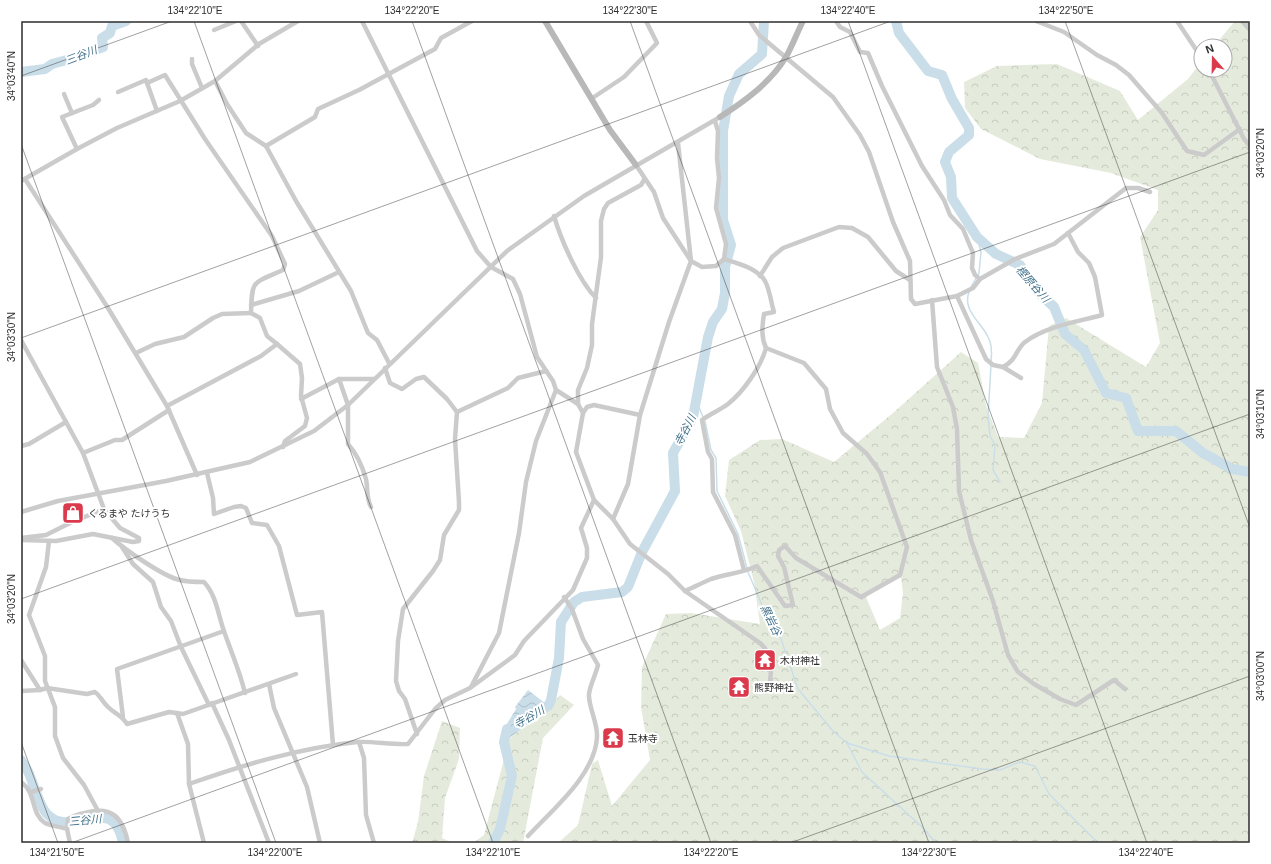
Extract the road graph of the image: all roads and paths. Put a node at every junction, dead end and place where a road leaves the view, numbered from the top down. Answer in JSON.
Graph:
{"nodes":[{"id":1,"x":236,"y":21,"type":"edge"},
{"id":2,"x":241,"y":21,"type":"edge"},
{"id":3,"x":298,"y":21,"type":"edge"},
{"id":4,"x":362,"y":21,"type":"edge"},
{"id":5,"x":472,"y":21,"type":"edge"},
{"id":6,"x":545,"y":21,"type":"edge"},
{"id":7,"x":646,"y":21,"type":"edge"},
{"id":8,"x":750,"y":21,"type":"edge"},
{"id":9,"x":803,"y":21,"type":"edge"},
{"id":10,"x":836,"y":21,"type":"edge"},
{"id":11,"x":1036,"y":21,"type":"edge"},
{"id":12,"x":1176,"y":21,"type":"edge"},
{"id":13,"x":1242,"y":21,"type":"edge"},
{"id":14,"x":214,"y":30,"type":"dead end"},
{"id":15,"x":1250,"y":30,"type":"edge"},
{"id":16,"x":1193,"y":45,"type":"edge"},
{"id":17,"x":258,"y":46,"type":"junction"},
{"id":18,"x":786,"y":57,"type":"junction"},
{"id":19,"x":192,"y":59,"type":"dead end"},
{"id":20,"x":388,"y":73,"type":"junction"},
{"id":21,"x":1213,"y":78,"type":"edge"},
{"id":22,"x":215,"y":81,"type":"junction"},
{"id":23,"x":147,"y":83,"type":"junction"},
{"id":24,"x":202,"y":88,"type":"junction"},
{"id":25,"x":118,"y":92,"type":"dead end"},
{"id":26,"x":64,"y":94,"type":"dead end"},
{"id":27,"x":591,"y":98,"type":"junction"},
{"id":28,"x":99,"y":100,"type":"dead end"},
{"id":29,"x":180,"y":101,"type":"junction"},
{"id":30,"x":157,"y":111,"type":"junction"},
{"id":31,"x":72,"y":113,"type":"junction"},
{"id":32,"x":720,"y":117,"type":"joint"},
{"id":33,"x":715,"y":121,"type":"junction"},
{"id":34,"x":1240,"y":129,"type":"junction"},
{"id":35,"x":678,"y":143,"type":"junction"},
{"id":36,"x":266,"y":146,"type":"junction"},
{"id":37,"x":1250,"y":146,"type":"edge"},
{"id":38,"x":77,"y":148,"type":"junction"},
{"id":39,"x":636,"y":165,"type":"junction"},
{"id":40,"x":23,"y":180,"type":"edge"},
{"id":41,"x":644,"y":180,"type":"junction"},
{"id":42,"x":1150,"y":192,"type":"dead end"},
{"id":43,"x":554,"y":216,"type":"junction"},
{"id":44,"x":1068,"y":233,"type":"junction"},
{"id":45,"x":724,"y":259,"type":"junction"},
{"id":46,"x":691,"y":261,"type":"junction"},
{"id":47,"x":491,"y":266,"type":"junction"},
{"id":48,"x":340,"y":272,"type":"junction"},
{"id":49,"x":760,"y":276,"type":"junction"},
{"id":50,"x":980,"y":279,"type":"junction"},
{"id":51,"x":910,"y":280,"type":"junction"},
{"id":52,"x":957,"y":296,"type":"junction"},
{"id":53,"x":596,"y":298,"type":"junction"},
{"id":54,"x":932,"y":300,"type":"junction"},
{"id":55,"x":251,"y":305,"type":"junction"},
{"id":56,"x":251,"y":313,"type":"junction"},
{"id":57,"x":21,"y":340,"type":"edge"},
{"id":58,"x":278,"y":344,"type":"junction"},
{"id":59,"x":766,"y":348,"type":"junction"},
{"id":60,"x":136,"y":353,"type":"junction"},
{"id":61,"x":389,"y":363,"type":"junction"},
{"id":62,"x":1003,"y":367,"type":"junction"},
{"id":63,"x":385,"y":368,"type":"junction"},
{"id":64,"x":546,"y":371,"type":"junction"},
{"id":65,"x":1021,"y":378,"type":"dead end"},
{"id":66,"x":339,"y":379,"type":"junction"},
{"id":67,"x":374,"y":379,"type":"junction"},
{"id":68,"x":556,"y":390,"type":"junction"},
{"id":69,"x":301,"y":399,"type":"junction"},
{"id":70,"x":578,"y":404,"type":"junction"},
{"id":71,"x":348,"y":405,"type":"junction"},
{"id":72,"x":168,"y":408,"type":"junction"},
{"id":73,"x":456,"y":412,"type":"junction"},
{"id":74,"x":583,"y":413,"type":"junction"},
{"id":75,"x":640,"y":414,"type":"junction"},
{"id":76,"x":66,"y":422,"type":"junction"},
{"id":77,"x":21,"y":446,"type":"edge"},
{"id":78,"x":283,"y":447,"type":"junction"},
{"id":79,"x":83,"y":453,"type":"junction"},
{"id":80,"x":207,"y":473,"type":"junction"},
{"id":81,"x":197,"y":475,"type":"junction"},
{"id":82,"x":97,"y":493,"type":"junction"},
{"id":83,"x":594,"y":500,"type":"junction"},
{"id":84,"x":371,"y":507,"type":"dead end"},
{"id":85,"x":104,"y":509,"type":"junction"},
{"id":86,"x":21,"y":512,"type":"edge"},
{"id":87,"x":613,"y":519,"type":"junction"},
{"id":88,"x":111,"y":537,"type":"junction"},
{"id":89,"x":21,"y":539,"type":"edge"},
{"id":90,"x":48,"y":541,"type":"junction"},
{"id":91,"x":122,"y":547,"type":"junction"},
{"id":92,"x":744,"y":570,"type":"junction"},
{"id":93,"x":685,"y":591,"type":"junction"},
{"id":94,"x":564,"y":597,"type":"junction"},
{"id":95,"x":224,"y":632,"type":"junction"},
{"id":96,"x":181,"y":647,"type":"junction"},
{"id":97,"x":21,"y":660,"type":"edge"},
{"id":98,"x":296,"y":674,"type":"dead end"},
{"id":99,"x":770,"y":681,"type":"dead end"},
{"id":100,"x":269,"y":684,"type":"junction"},
{"id":101,"x":47,"y":688,"type":"junction"},
{"id":102,"x":470,"y":688,"type":"junction"},
{"id":103,"x":1125,"y":689,"type":"dead end"},
{"id":104,"x":40,"y":690,"type":"junction"},
{"id":105,"x":21,"y":691,"type":"edge"},
{"id":106,"x":245,"y":692,"type":"junction"},
{"id":107,"x":210,"y":704,"type":"junction"},
{"id":108,"x":176,"y":713,"type":"junction"},
{"id":109,"x":123,"y":717,"type":"junction"},
{"id":110,"x":417,"y":734,"type":"junction"},
{"id":111,"x":359,"y":742,"type":"junction"},
{"id":112,"x":333,"y":745,"type":"junction"},
{"id":113,"x":294,"y":754,"type":"junction"},
{"id":114,"x":240,"y":766,"type":"junction"},
{"id":115,"x":21,"y":782,"type":"edge"},
{"id":116,"x":189,"y":784,"type":"junction"},
{"id":117,"x":41,"y":789,"type":"dead end"},
{"id":118,"x":31,"y":792,"type":"junction"},
{"id":119,"x":97,"y":809,"type":"junction"},
{"id":120,"x":68,"y":827,"type":"junction"},
{"id":121,"x":528,"y":836,"type":"dead end"},
{"id":122,"x":70,"y":843,"type":"edge"},
{"id":123,"x":128,"y":843,"type":"edge"},
{"id":124,"x":204,"y":843,"type":"edge"},
{"id":125,"x":269,"y":843,"type":"edge"},
{"id":126,"x":320,"y":843,"type":"edge"},
{"id":127,"x":374,"y":843,"type":"edge"}],
"edges":[{"from":1,"to":14,"type":"street"},
{"from":2,"to":17,"type":"street"},
{"from":3,"to":17,"type":"street"},
{"from":4,"to":20,"type":"street"},
{"from":5,"to":20,"type":"street"},
{"from":6,"to":27,"type":"street"},
{"from":7,"to":27,"type":"street"},
{"from":8,"to":18,"type":"street"},
{"from":9,"to":18,"type":"street"},
{"from":10,"to":50,"type":"street"},
{"from":11,"to":34,"type":"street"},
{"from":12,"to":16,"type":"street"},
{"from":13,"to":15,"type":"street"},
{"from":17,"to":22,"type":"street"},
{"from":18,"to":32,"type":"street"},
{"from":18,"to":51,"type":"street"},
{"from":19,"to":24,"type":"street"},
{"from":20,"to":36,"type":"street"},
{"from":20,"to":47,"type":"street"},
{"from":21,"to":34,"type":"street"},
{"from":22,"to":24,"type":"street"},
{"from":22,"to":36,"type":"street"},
{"from":23,"to":25,"type":"street"},
{"from":23,"to":29,"type":"street"},
{"from":23,"to":30,"type":"street"},
{"from":24,"to":29,"type":"street"},
{"from":26,"to":31,"type":"street"},
{"from":27,"to":39,"type":"street"},
{"from":28,"to":31,"type":"street"},
{"from":29,"to":30,"type":"street"},
{"from":29,"to":55,"type":"street"},
{"from":30,"to":38,"type":"street"},
{"from":31,"to":38,"type":"street"},
{"from":32,"to":33,"type":"street"},
{"from":33,"to":35,"type":"street"},
{"from":33,"to":45,"type":"street"},
{"from":34,"to":37,"type":"street"},
{"from":35,"to":39,"type":"street"},
{"from":35,"to":46,"type":"street"},
{"from":36,"to":48,"type":"street"},
{"from":38,"to":40,"type":"street"},
{"from":39,"to":41,"type":"street"},
{"from":39,"to":43,"type":"street"},
{"from":40,"to":60,"type":"street"},
{"from":41,"to":46,"type":"street"},
{"from":41,"to":53,"type":"street"},
{"from":42,"to":44,"type":"street"},
{"from":43,"to":47,"type":"street"},
{"from":43,"to":53,"type":"street"},
{"from":44,"to":50,"type":"street"},
{"from":44,"to":62,"type":"street"},
{"from":45,"to":46,"type":"street"},
{"from":45,"to":49,"type":"street"},
{"from":46,"to":75,"type":"street"},
{"from":47,"to":61,"type":"street"},
{"from":47,"to":64,"type":"street"},
{"from":48,"to":55,"type":"street"},
{"from":48,"to":61,"type":"street"},
{"from":49,"to":51,"type":"street"},
{"from":49,"to":59,"type":"street"},
{"from":50,"to":52,"type":"street"},
{"from":51,"to":54,"type":"street"},
{"from":52,"to":54,"type":"street"},
{"from":52,"to":62,"type":"street"},
{"from":53,"to":70,"type":"street"},
{"from":54,"to":103,"type":"street"},
{"from":55,"to":56,"type":"street"},
{"from":56,"to":58,"type":"street"},
{"from":56,"to":60,"type":"street"},
{"from":57,"to":76,"type":"street"},
{"from":58,"to":69,"type":"street"},
{"from":58,"to":72,"type":"street"},
{"from":59,"to":92,"type":"street"},
{"from":59,"to":92,"type":"street"},
{"from":60,"to":72,"type":"street"},
{"from":61,"to":63,"type":"street"},
{"from":62,"to":65,"type":"street"},
{"from":63,"to":67,"type":"street"},
{"from":63,"to":73,"type":"street"},
{"from":64,"to":68,"type":"street"},
{"from":64,"to":73,"type":"street"},
{"from":66,"to":67,"type":"street"},
{"from":66,"to":69,"type":"street"},
{"from":66,"to":71,"type":"street"},
{"from":67,"to":71,"type":"street"},
{"from":68,"to":70,"type":"street"},
{"from":68,"to":102,"type":"street"},
{"from":69,"to":78,"type":"street"},
{"from":70,"to":74,"type":"street"},
{"from":71,"to":78,"type":"street"},
{"from":71,"to":84,"type":"street"},
{"from":72,"to":79,"type":"street"},
{"from":72,"to":81,"type":"street"},
{"from":73,"to":110,"type":"street"},
{"from":74,"to":75,"type":"street"},
{"from":74,"to":83,"type":"street"},
{"from":75,"to":87,"type":"street"},
{"from":76,"to":77,"type":"street"},
{"from":76,"to":79,"type":"street"},
{"from":78,"to":80,"type":"street"},
{"from":79,"to":82,"type":"street"},
{"from":80,"to":81,"type":"street"},
{"from":80,"to":112,"type":"street"},
{"from":81,"to":82,"type":"street"},
{"from":82,"to":85,"type":"street"},
{"from":82,"to":86,"type":"street"},
{"from":83,"to":87,"type":"street"},
{"from":83,"to":94,"type":"street"},
{"from":85,"to":88,"type":"street"},
{"from":85,"to":89,"type":"street"},
{"from":87,"to":93,"type":"street"},
{"from":88,"to":90,"type":"street"},
{"from":88,"to":91,"type":"street"},
{"from":89,"to":90,"type":"street"},
{"from":90,"to":101,"type":"street"},
{"from":91,"to":95,"type":"street"},
{"from":91,"to":96,"type":"street"},
{"from":92,"to":93,"type":"street"},
{"from":93,"to":99,"type":"street"},
{"from":94,"to":102,"type":"street"},
{"from":94,"to":121,"type":"street"},
{"from":95,"to":96,"type":"street"},
{"from":95,"to":106,"type":"street"},
{"from":96,"to":107,"type":"street"},
{"from":96,"to":109,"type":"street"},
{"from":97,"to":104,"type":"street"},
{"from":98,"to":100,"type":"street"},
{"from":100,"to":106,"type":"street"},
{"from":100,"to":113,"type":"street"},
{"from":101,"to":104,"type":"street"},
{"from":101,"to":109,"type":"street"},
{"from":101,"to":119,"type":"street"},
{"from":102,"to":110,"type":"street"},
{"from":104,"to":105,"type":"street"},
{"from":106,"to":107,"type":"street"},
{"from":107,"to":108,"type":"street"},
{"from":107,"to":114,"type":"street"},
{"from":108,"to":109,"type":"street"},
{"from":108,"to":116,"type":"street"},
{"from":110,"to":111,"type":"street"},
{"from":111,"to":112,"type":"street"},
{"from":111,"to":127,"type":"street"},
{"from":112,"to":113,"type":"street"},
{"from":113,"to":114,"type":"street"},
{"from":113,"to":126,"type":"street"},
{"from":114,"to":116,"type":"street"},
{"from":114,"to":125,"type":"street"},
{"from":115,"to":118,"type":"street"},
{"from":116,"to":124,"type":"street"},
{"from":117,"to":118,"type":"street"},
{"from":118,"to":120,"type":"street"},
{"from":119,"to":120,"type":"street"},
{"from":119,"to":123,"type":"street"},
{"from":120,"to":122,"type":"street"}]}
